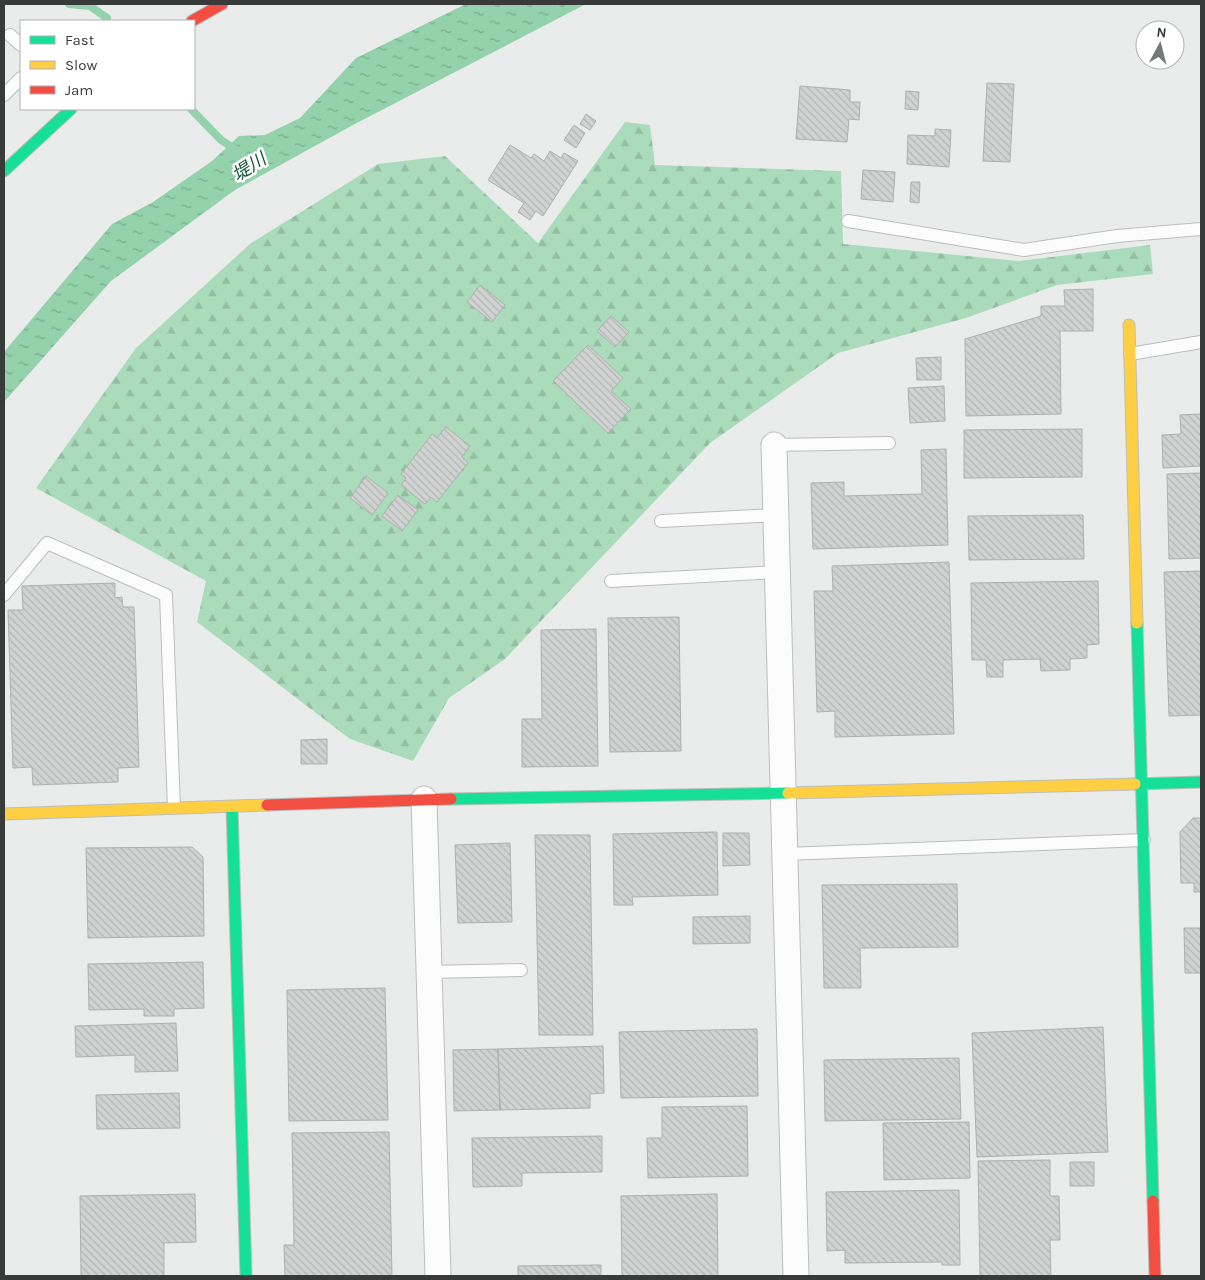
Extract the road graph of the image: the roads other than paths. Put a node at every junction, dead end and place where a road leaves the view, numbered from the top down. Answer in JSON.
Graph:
{"nodes":[{"id":1,"x":222,"y":4,"type":"edge"},
{"id":2,"x":194,"y":20,"type":"edge"},
{"id":3,"x":10,"y":35,"type":"dead end"},
{"id":4,"x":20,"y":44,"type":"edge"},
{"id":5,"x":20,"y":79,"type":"edge"},
{"id":6,"x":4,"y":95,"type":"edge"},
{"id":7,"x":70,"y":110,"type":"edge"},
{"id":8,"x":4,"y":171,"type":"edge"},
{"id":9,"x":848,"y":221,"type":"dead end"},
{"id":10,"x":1201,"y":229,"type":"edge"},
{"id":11,"x":1129,"y":324,"type":"dead end"},
{"id":12,"x":1201,"y":342,"type":"edge"},
{"id":13,"x":1130,"y":354,"type":"junction"},
{"id":14,"x":889,"y":443,"type":"dead end"},
{"id":15,"x":774,"y":445,"type":"joint"},
{"id":16,"x":776,"y":515,"type":"junction"},
{"id":17,"x":661,"y":521,"type":"dead end"},
{"id":18,"x":778,"y":572,"type":"junction"},
{"id":19,"x":611,"y":581,"type":"dead end"},
{"id":20,"x":4,"y":594,"type":"edge"},
{"id":21,"x":1201,"y":782,"type":"edge"},
{"id":22,"x":1142,"y":784,"type":"junction"},
{"id":23,"x":783,"y":793,"type":"junction"},
{"id":24,"x":424,"y":799,"type":"junction"},
{"id":25,"x":232,"y":807,"type":"junction"},
{"id":26,"x":174,"y":808,"type":"junction"},
{"id":27,"x":4,"y":814,"type":"edge"},
{"id":28,"x":1144,"y":840,"type":"junction"},
{"id":29,"x":785,"y":854,"type":"junction"},
{"id":30,"x":522,"y":970,"type":"dead end"},
{"id":31,"x":429,"y":972,"type":"junction"},
{"id":32,"x":246,"y":1276,"type":"edge"},
{"id":33,"x":438,"y":1276,"type":"edge"},
{"id":34,"x":796,"y":1276,"type":"edge"},
{"id":35,"x":1155,"y":1276,"type":"edge"}],
"edges":[{"from":1,"to":2,"type":"street"},
{"from":3,"to":4,"type":"lane"},
{"from":5,"to":6,"type":"lane"},
{"from":7,"to":8,"type":"street"},
{"from":9,"to":10,"type":"lane"},
{"from":11,"to":13,"type":"street"},
{"from":12,"to":13,"type":"lane"},
{"from":13,"to":22,"type":"street"},
{"from":14,"to":15,"type":"lane"},
{"from":15,"to":16,"type":"street"},
{"from":16,"to":17,"type":"lane"},
{"from":16,"to":18,"type":"street"},
{"from":18,"to":19,"type":"lane"},
{"from":18,"to":23,"type":"street"},
{"from":20,"to":26,"type":"lane"},
{"from":21,"to":22,"type":"street"},
{"from":22,"to":23,"type":"street"},
{"from":22,"to":28,"type":"street"},
{"from":23,"to":24,"type":"street"},
{"from":23,"to":29,"type":"street"},
{"from":24,"to":25,"type":"street"},
{"from":24,"to":31,"type":"street"},
{"from":25,"to":26,"type":"street"},
{"from":25,"to":32,"type":"street"},
{"from":26,"to":27,"type":"street"},
{"from":28,"to":29,"type":"lane"},
{"from":28,"to":35,"type":"street"},
{"from":29,"to":34,"type":"street"},
{"from":30,"to":31,"type":"lane"},
{"from":31,"to":33,"type":"street"}]}
